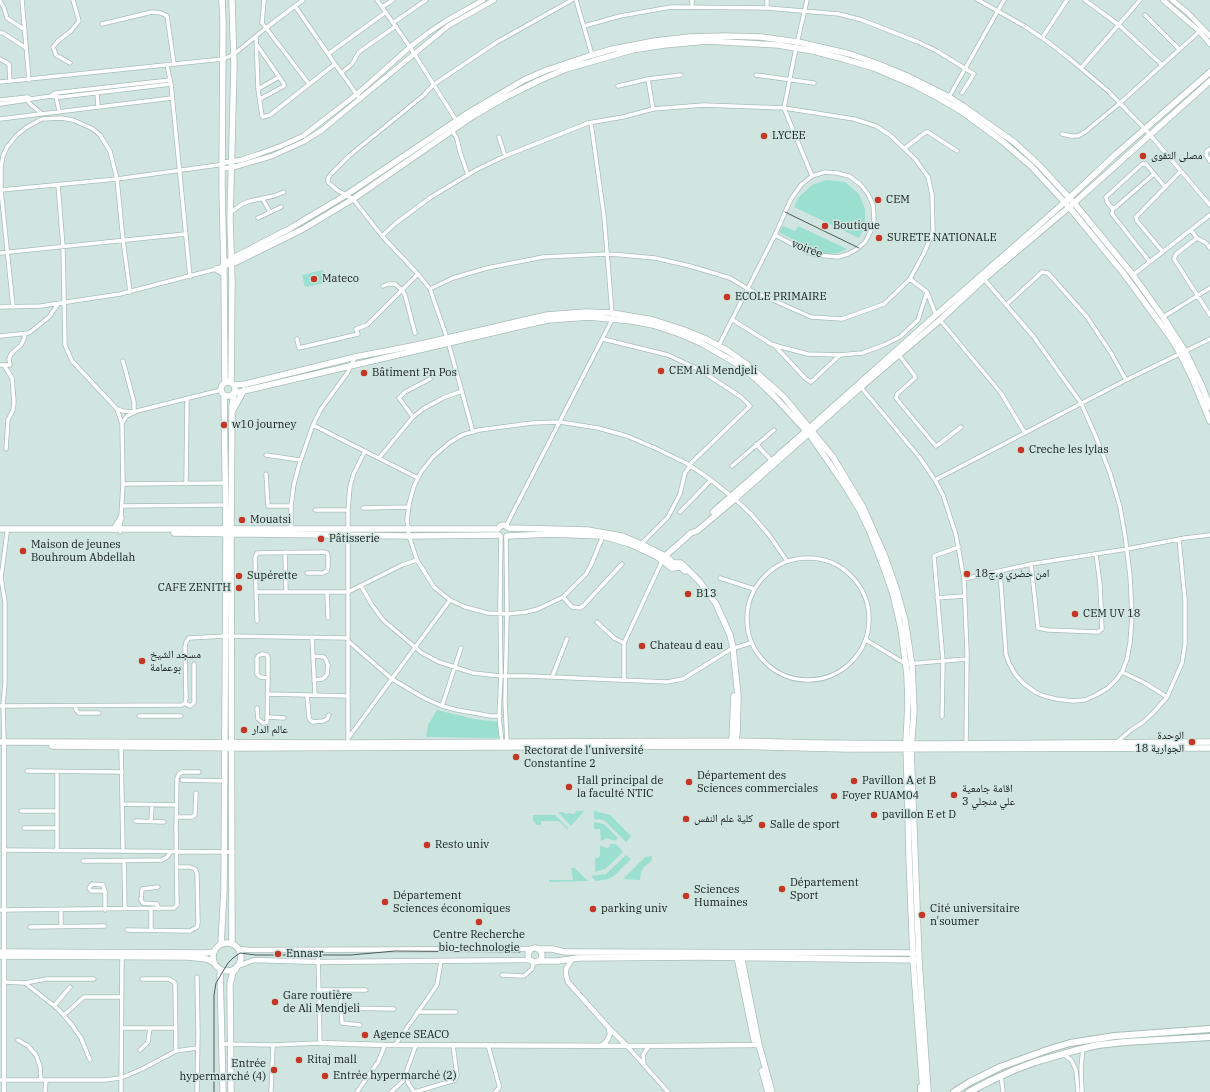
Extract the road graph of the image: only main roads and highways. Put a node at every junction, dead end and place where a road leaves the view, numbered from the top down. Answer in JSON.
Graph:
{"nodes":[{"id":1,"x":222,"y":0,"type":"edge"},
{"id":2,"x":232,"y":0,"type":"edge"},
{"id":3,"x":797,"y":45,"type":"junction"},
{"id":4,"x":1210,"y":72,"type":"edge"},
{"id":5,"x":1210,"y":80,"type":"edge"},
{"id":6,"x":496,"y":99,"type":"junction"},
{"id":7,"x":1069,"y":198,"type":"junction"},
{"id":8,"x":1074,"y":202,"type":"junction"},
{"id":9,"x":1067,"y":205,"type":"junction"},
{"id":10,"x":232,"y":261,"type":"junction"},
{"id":11,"x":224,"y":264,"type":"junction"},
{"id":12,"x":216,"y":270,"type":"road end"},
{"id":13,"x":224,"y":274,"type":"junction"},
{"id":14,"x":448,"y":340,"type":"junction"},
{"id":15,"x":1182,"y":352,"type":"junction"},
{"id":16,"x":231,"y":374,"type":"junction"},
{"id":17,"x":225,"y":383,"type":"junction"},
{"id":18,"x":233,"y":384,"type":"junction"},
{"id":19,"x":860,"y":386,"type":"junction"},
{"id":20,"x":244,"y":387,"type":"junction"},
{"id":21,"x":222,"y":393,"type":"junction"},
{"id":22,"x":234,"y":394,"type":"junction"},
{"id":23,"x":1210,"y":407,"type":"edge"},
{"id":24,"x":232,"y":413,"type":"junction"},
{"id":25,"x":1210,"y":422,"type":"edge"},
{"id":26,"x":809,"y":431,"type":"junction"},
{"id":27,"x":734,"y":497,"type":"junction"},
{"id":28,"x":121,"y":518,"type":"road end"},
{"id":29,"x":507,"y":527,"type":"junction"},
{"id":30,"x":0,"y":529,"type":"edge"},
{"id":31,"x":114,"y":529,"type":"junction"},
{"id":32,"x":498,"y":529,"type":"junction"},
{"id":33,"x":120,"y":530,"type":"junction"},
{"id":34,"x":228,"y":531,"type":"junction"},
{"id":35,"x":348,"y":532,"type":"junction"},
{"id":36,"x":0,"y":533,"type":"edge"},
{"id":37,"x":503,"y":536,"type":"junction"},
{"id":38,"x":664,"y":558,"type":"junction"},
{"id":39,"x":228,"y":636,"type":"junction"},
{"id":40,"x":734,"y":742,"type":"junction"},
{"id":41,"x":1210,"y":742,"type":"edge"},
{"id":42,"x":2,"y":744,"type":"edge"},
{"id":43,"x":225,"y":745,"type":"junction"},
{"id":44,"x":232,"y":745,"type":"junction"},
{"id":45,"x":908,"y":746,"type":"junction"},
{"id":46,"x":966,"y":746,"type":"junction"},
{"id":47,"x":1210,"y":748,"type":"edge"},
{"id":48,"x":232,"y":889,"type":"junction"},
{"id":49,"x":224,"y":890,"type":"junction"},
{"id":50,"x":221,"y":944,"type":"junction"},
{"id":51,"x":232,"y":944,"type":"junction"},
{"id":52,"x":535,"y":949,"type":"junction"},
{"id":53,"x":213,"y":952,"type":"junction"},
{"id":54,"x":565,"y":952,"type":"junction"},
{"id":55,"x":2,"y":954,"type":"edge"},
{"id":56,"x":122,"y":955,"type":"junction"},
{"id":57,"x":739,"y":956,"type":"junction"},
{"id":58,"x":916,"y":956,"type":"junction"},
{"id":59,"x":567,"y":959,"type":"junction"},
{"id":60,"x":534,"y":961,"type":"junction"},
{"id":61,"x":213,"y":962,"type":"junction"},
{"id":62,"x":237,"y":967,"type":"junction"},
{"id":63,"x":566,"y":968,"type":"road end"},
{"id":64,"x":220,"y":970,"type":"junction"},
{"id":65,"x":920,"y":1022,"type":"junction"},
{"id":66,"x":1210,"y":1029,"type":"edge"},
{"id":67,"x":1210,"y":1037,"type":"edge"},
{"id":68,"x":757,"y":1045,"type":"junction"},
{"id":69,"x":922,"y":1090,"type":"edge"},
{"id":70,"x":223,"y":1092,"type":"edge"},
{"id":71,"x":231,"y":1092,"type":"edge"},
{"id":72,"x":768,"y":1092,"type":"edge"},
{"id":73,"x":772,"y":1092,"type":"edge"},
{"id":74,"x":928,"y":1092,"type":"edge"},
{"id":75,"x":954,"y":1092,"type":"edge"},
{"id":76,"x":969,"y":1092,"type":"edge"}],
"edges":[{"from":1,"to":11,"type":"main road"},
{"from":2,"to":10,"type":"main road"},
{"from":3,"to":6,"type":"main road"},
{"from":3,"to":6,"type":"main road"},
{"from":3,"to":7,"type":"main road"},
{"from":3,"to":9,"type":"main road"},
{"from":4,"to":7,"type":"main road"},
{"from":5,"to":8,"type":"main road"},
{"from":6,"to":10,"type":"main road"},
{"from":6,"to":10,"type":"main road"},
{"from":7,"to":8,"type":"main road"},
{"from":7,"to":9,"type":"main road"},
{"from":8,"to":9,"type":"main road"},
{"from":8,"to":15,"type":"main road"},
{"from":9,"to":15,"type":"main road"},
{"from":9,"to":19,"type":"main road"},
{"from":9,"to":19,"type":"main road"},
{"from":10,"to":11,"type":"main road"},
{"from":10,"to":16,"type":"main road"},
{"from":11,"to":13,"type":"main road"},
{"from":12,"to":13,"type":"main road"},
{"from":13,"to":17,"type":"main road"},
{"from":14,"to":20,"type":"main road"},
{"from":14,"to":20,"type":"main road"},
{"from":14,"to":26,"type":"main road"},
{"from":15,"to":23,"type":"main road"},
{"from":15,"to":25,"type":"main road"},
{"from":16,"to":18,"type":"main road"},
{"from":16,"to":20,"type":"main road"},
{"from":17,"to":18,"type":"main road"},
{"from":17,"to":21,"type":"main road"},
{"from":18,"to":20,"type":"main road"},
{"from":18,"to":22,"type":"main road"},
{"from":19,"to":26,"type":"main road"},
{"from":20,"to":22,"type":"main road"},
{"from":20,"to":24,"type":"main road"},
{"from":21,"to":22,"type":"main road"},
{"from":21,"to":34,"type":"main road"},
{"from":22,"to":24,"type":"main road"},
{"from":24,"to":34,"type":"main road"},
{"from":26,"to":27,"type":"main road"},
{"from":26,"to":27,"type":"main road"},
{"from":26,"to":45,"type":"main road"},
{"from":27,"to":38,"type":"main road"},
{"from":28,"to":31,"type":"main road"},
{"from":29,"to":32,"type":"main road"},
{"from":29,"to":37,"type":"main road"},
{"from":29,"to":38,"type":"main road"},
{"from":30,"to":31,"type":"main road"},
{"from":31,"to":33,"type":"main road"},
{"from":32,"to":35,"type":"main road"},
{"from":32,"to":37,"type":"main road"},
{"from":33,"to":34,"type":"main road"},
{"from":33,"to":36,"type":"main road"},
{"from":34,"to":35,"type":"main road"},
{"from":34,"to":39,"type":"main road"},
{"from":35,"to":37,"type":"main road"},
{"from":37,"to":38,"type":"main road"},
{"from":38,"to":40,"type":"main road"},
{"from":39,"to":43,"type":"main road"},
{"from":39,"to":44,"type":"main road"},
{"from":40,"to":44,"type":"main road"},
{"from":40,"to":45,"type":"main road"},
{"from":41,"to":46,"type":"main road"},
{"from":42,"to":43,"type":"main road"},
{"from":43,"to":44,"type":"main road"},
{"from":43,"to":49,"type":"main road"},
{"from":44,"to":48,"type":"main road"},
{"from":45,"to":46,"type":"main road"},
{"from":45,"to":58,"type":"main road"},
{"from":46,"to":47,"type":"main road"},
{"from":48,"to":49,"type":"main road"},
{"from":48,"to":51,"type":"main road"},
{"from":49,"to":50,"type":"main road"},
{"from":50,"to":51,"type":"main road"},
{"from":50,"to":53,"type":"main road"},
{"from":51,"to":62,"type":"main road"},
{"from":52,"to":54,"type":"main road"},
{"from":52,"to":60,"type":"main road"},
{"from":52,"to":60,"type":"main road"},
{"from":53,"to":56,"type":"main road"},
{"from":53,"to":61,"type":"main road"},
{"from":54,"to":57,"type":"main road"},
{"from":54,"to":59,"type":"main road"},
{"from":55,"to":56,"type":"main road"},
{"from":56,"to":61,"type":"main road"},
{"from":57,"to":58,"type":"main road"},
{"from":57,"to":59,"type":"main road"},
{"from":57,"to":68,"type":"main road"},
{"from":58,"to":65,"type":"main road"},
{"from":59,"to":60,"type":"main road"},
{"from":59,"to":63,"type":"main road"},
{"from":61,"to":64,"type":"main road"},
{"from":62,"to":64,"type":"main road"},
{"from":62,"to":71,"type":"main road"},
{"from":64,"to":70,"type":"main road"},
{"from":65,"to":69,"type":"main road"},
{"from":65,"to":74,"type":"main road"},
{"from":66,"to":75,"type":"main road"},
{"from":67,"to":76,"type":"main road"},
{"from":68,"to":72,"type":"main road"},
{"from":68,"to":73,"type":"main road"}]}
